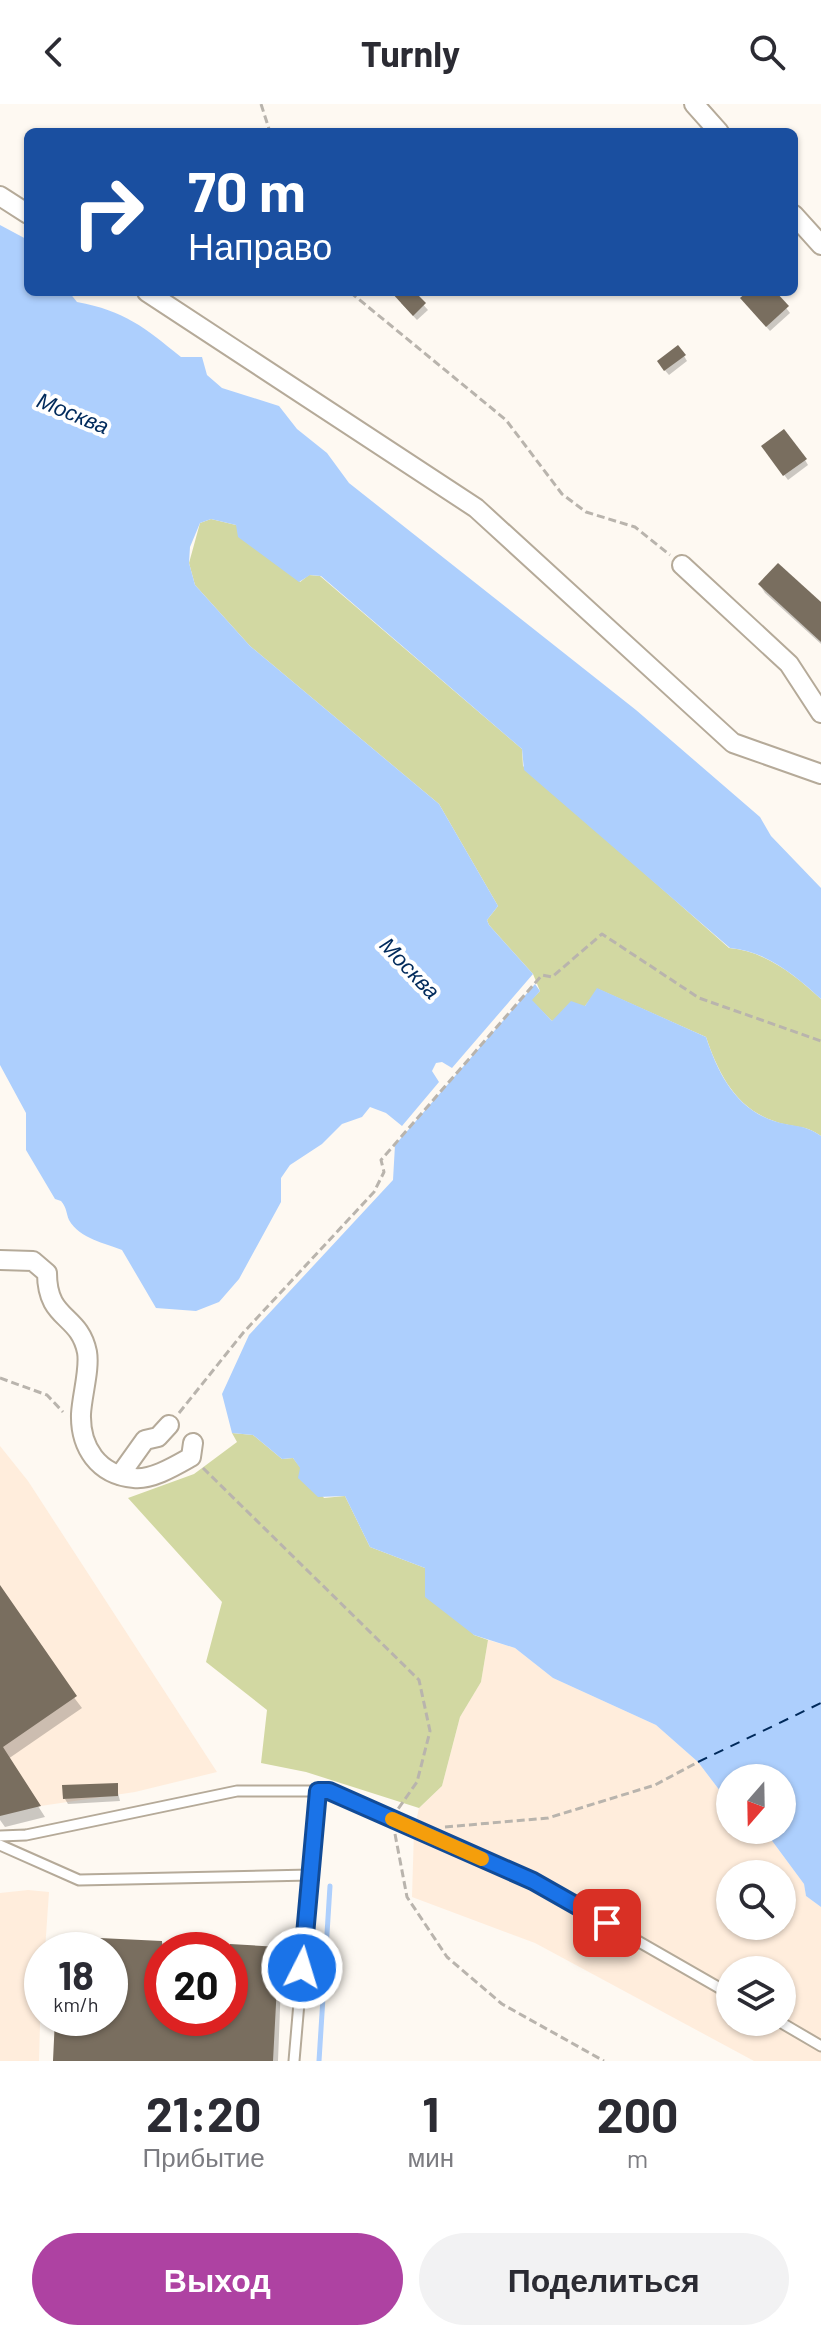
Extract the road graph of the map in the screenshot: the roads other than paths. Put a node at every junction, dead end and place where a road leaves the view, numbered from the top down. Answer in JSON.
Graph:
{"nodes":[{"id":1,"x":694,"y":104,"type":"edge"},
{"id":2,"x":715,"y":128,"type":"edge"},
{"id":3,"x":0,"y":196,"type":"edge"},
{"id":4,"x":24,"y":211,"type":"edge"},
{"id":5,"x":798,"y":219,"type":"edge"},
{"id":6,"x":821,"y":245,"type":"edge"},
{"id":7,"x":153,"y":296,"type":"edge"},
{"id":8,"x":682,"y":565,"type":"road end"},
{"id":9,"x":821,"y":713,"type":"edge"},
{"id":10,"x":821,"y":774,"type":"edge"},
{"id":11,"x":0,"y":1260,"type":"edge"},
{"id":12,"x":169,"y":1425,"type":"road end"},
{"id":13,"x":192,"y":1450,"type":"road end"},
{"id":14,"x":120,"y":1475,"type":"junction"},
{"id":15,"x":318,"y":1791,"type":"junction"},
{"id":16,"x":0,"y":1836,"type":"edge"},
{"id":17,"x":0,"y":1845,"type":"edge"},
{"id":18,"x":310,"y":1875,"type":"junction"},
{"id":19,"x":716,"y":1986,"type":"edge"},
{"id":20,"x":796,"y":2031,"type":"edge"},
{"id":21,"x":821,"y":2046,"type":"edge"},
{"id":22,"x":294,"y":2061,"type":"edge"}],
"edges":[{"from":1,"to":2,"type":"street"},
{"from":3,"to":4,"type":"street"},
{"from":5,"to":6,"type":"street"},
{"from":7,"to":10,"type":"street"},
{"from":8,"to":9,"type":"street"},
{"from":11,"to":14,"type":"street"},
{"from":12,"to":14,"type":"street"},
{"from":13,"to":14,"type":"street"},
{"from":15,"to":16,"type":"lane"},
{"from":15,"to":18,"type":"lane"},
{"from":15,"to":19,"type":"lane"},
{"from":17,"to":18,"type":"lane"},
{"from":18,"to":22,"type":"lane"},
{"from":20,"to":21,"type":"lane"}]}
